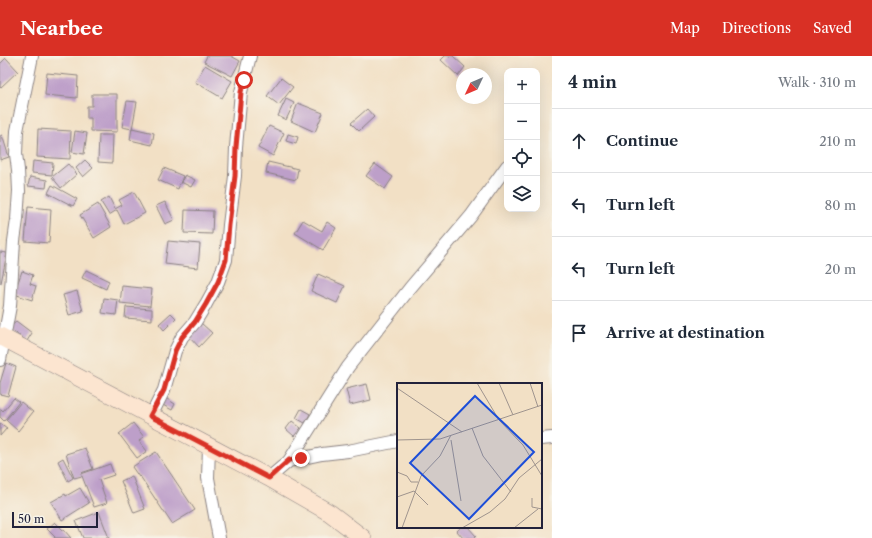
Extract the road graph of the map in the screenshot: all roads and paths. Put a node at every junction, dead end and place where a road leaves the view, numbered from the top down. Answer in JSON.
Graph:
{"nodes":[{"id":1,"x":32,"y":56,"type":"edge"},
{"id":2,"x":250,"y":56,"type":"edge"},
{"id":3,"x":504,"y":170,"type":"edge"},
{"id":4,"x":2,"y":337,"type":"edge"},
{"id":5,"x":0,"y":360,"type":"edge"},
{"id":6,"x":150,"y":416,"type":"junction"},
{"id":7,"x":552,"y":438,"type":"edge"},
{"id":8,"x":542,"y":439,"type":"edge"},
{"id":9,"x":397,"y":441,"type":"edge"},
{"id":10,"x":209,"y":447,"type":"junction"},
{"id":11,"x":289,"y":460,"type":"junction"},
{"id":12,"x":269,"y":478,"type":"junction"},
{"id":13,"x":219,"y":538,"type":"edge"},
{"id":14,"x":363,"y":538,"type":"edge"}],
"edges":[{"from":1,"to":4,"type":"street"},
{"from":2,"to":6,"type":"street"},
{"from":3,"to":11,"type":"street"},
{"from":4,"to":5,"type":"street"},
{"from":4,"to":6,"type":"street"},
{"from":6,"to":10,"type":"street"},
{"from":7,"to":8,"type":"street"},
{"from":9,"to":11,"type":"street"},
{"from":10,"to":12,"type":"street"},
{"from":10,"to":13,"type":"street"},
{"from":11,"to":12,"type":"street"},
{"from":12,"to":14,"type":"street"}]}
